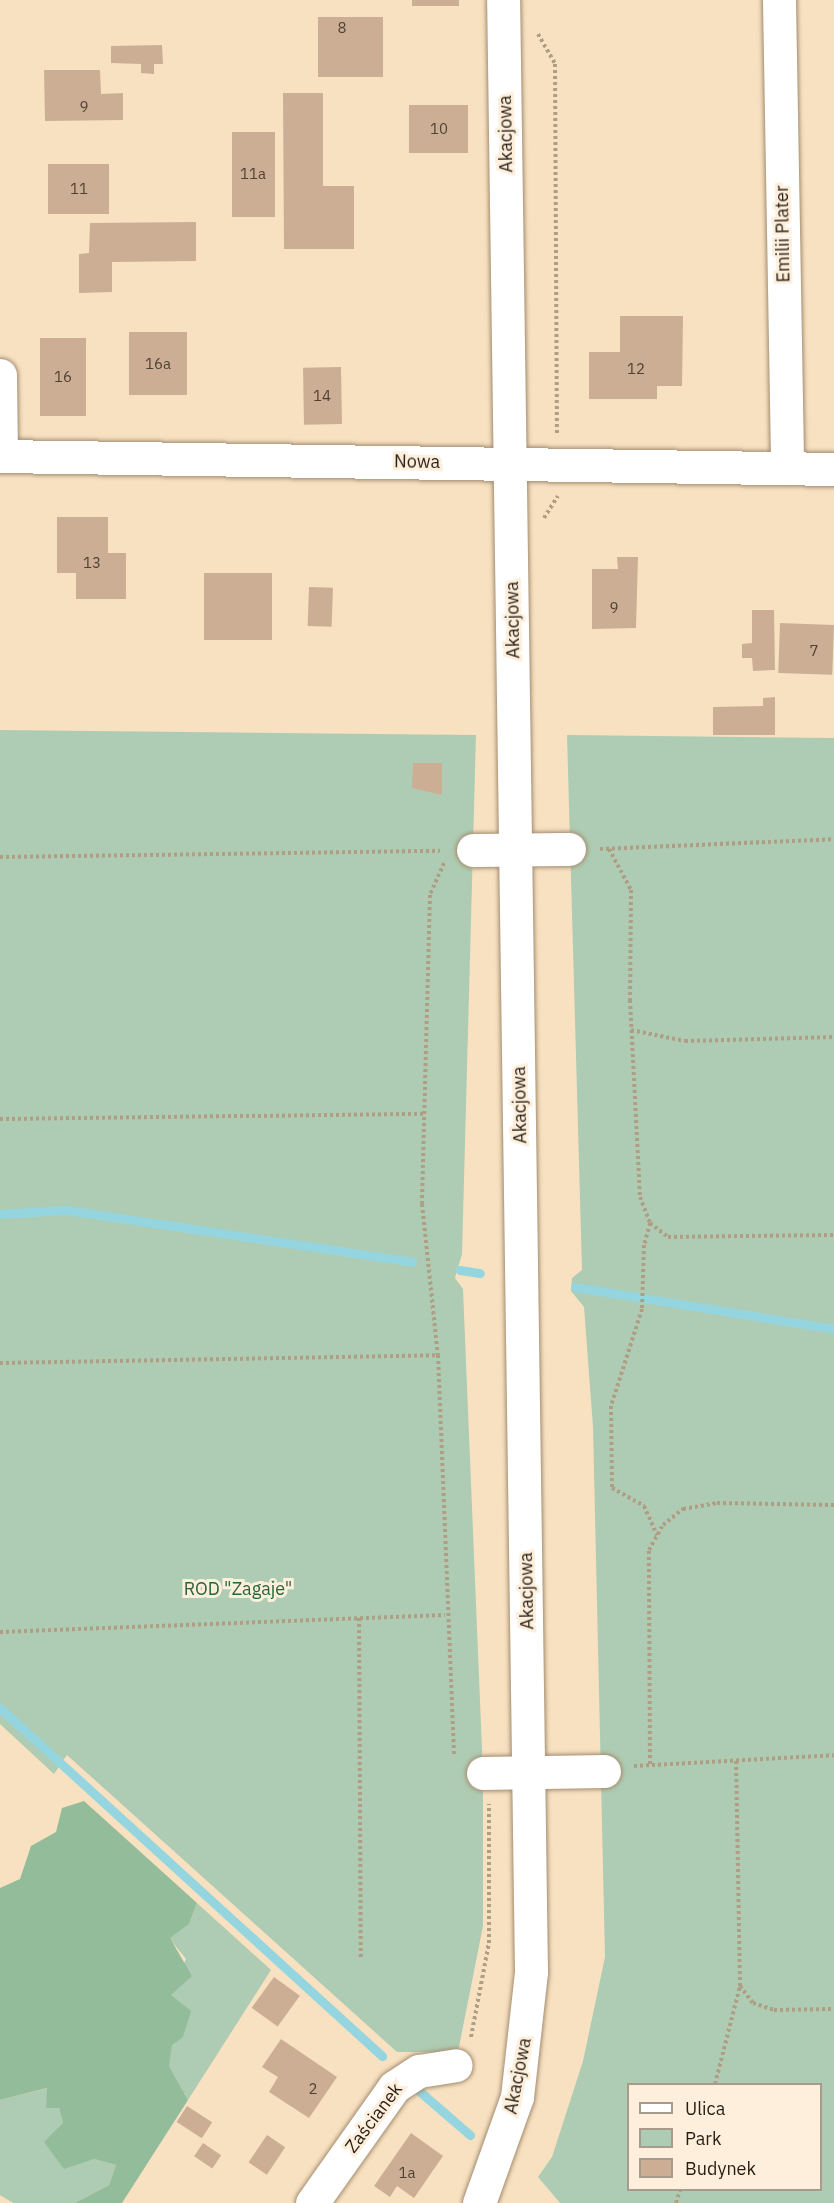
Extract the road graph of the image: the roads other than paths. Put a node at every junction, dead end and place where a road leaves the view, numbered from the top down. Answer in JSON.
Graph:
{"nodes":[{"id":1,"x":503,"y":0,"type":"edge"},
{"id":2,"x":779,"y":0,"type":"edge"},
{"id":3,"x":0,"y":375,"type":"edge"},
{"id":4,"x":0,"y":456,"type":"edge"},
{"id":5,"x":511,"y":463,"type":"junction"},
{"id":6,"x":787,"y":468,"type":"junction"},
{"id":7,"x":834,"y":470,"type":"edge"},
{"id":8,"x":516,"y":849,"type":"junction"},
{"id":9,"x":569,"y":849,"type":"road end"},
{"id":10,"x":473,"y":850,"type":"dead end"},
{"id":11,"x":603,"y":1771,"type":"road end"},
{"id":12,"x":486,"y":1773,"type":"road end"},
{"id":13,"x":529,"y":1773,"type":"junction"},
{"id":14,"x":456,"y":2065,"type":"road end"},
{"id":15,"x":312,"y":2203,"type":"edge"},
{"id":16,"x":479,"y":2203,"type":"edge"}],
"edges":[{"from":1,"to":5,"type":"street","name":"Akacjowa"},
{"from":2,"to":6,"type":"street","name":"Emilii Plater"},
{"from":3,"to":4,"type":"street"},
{"from":4,"to":5,"type":"street","name":"Nowa"},
{"from":5,"to":6,"type":"street","name":"Nowa"},
{"from":5,"to":8,"type":"street","name":"Akacjowa"},
{"from":6,"to":7,"type":"street","name":"Nowa"},
{"from":8,"to":9,"type":"street"},
{"from":8,"to":10,"type":"street"},
{"from":8,"to":13,"type":"street","name":"Akacjowa"},
{"from":11,"to":13,"type":"street"},
{"from":12,"to":13,"type":"street"},
{"from":13,"to":16,"type":"street","name":"Akacjowa"},
{"from":14,"to":15,"type":"street","name":"Zaścianek"}]}
